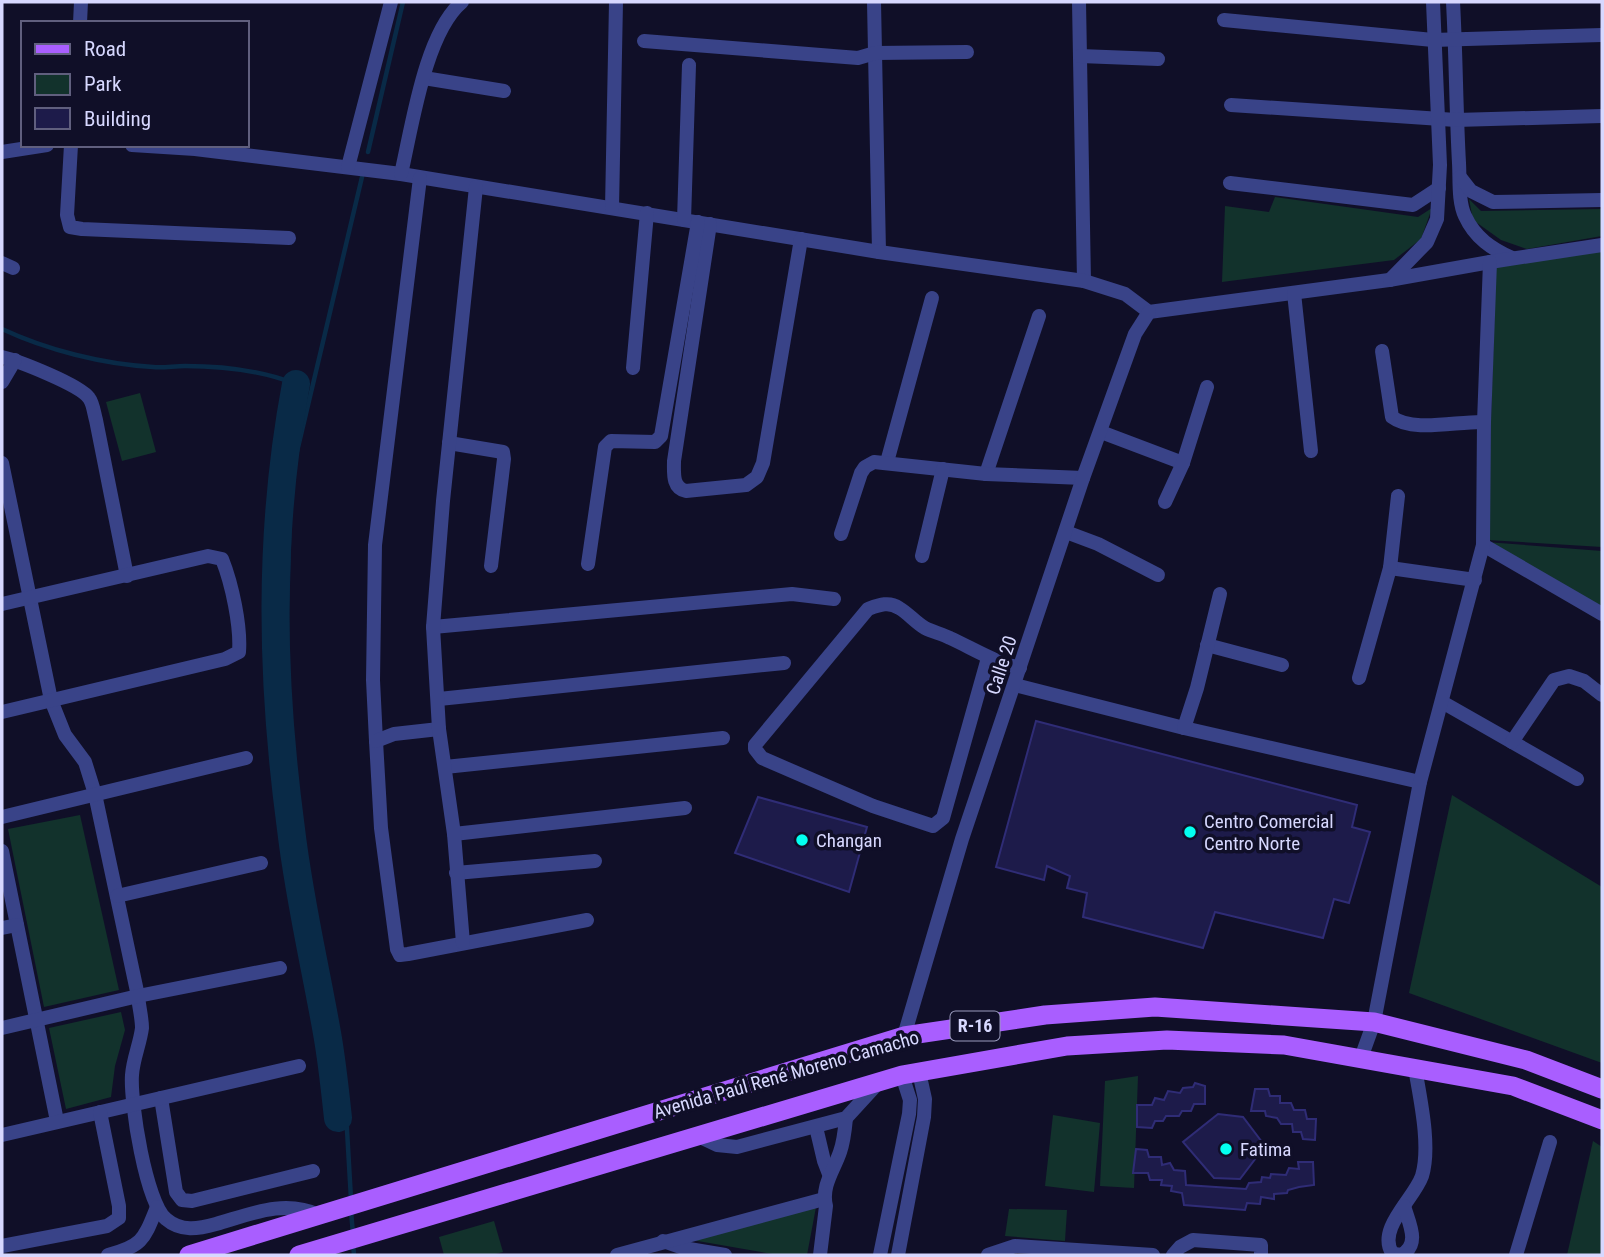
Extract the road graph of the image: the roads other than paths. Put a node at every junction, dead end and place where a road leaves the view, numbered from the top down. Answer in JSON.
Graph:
{"nodes":[{"id":1,"x":81,"y":2,"type":"edge"},
{"id":2,"x":391,"y":2,"type":"edge"},
{"id":3,"x":462,"y":2,"type":"edge"},
{"id":4,"x":617,"y":2,"type":"edge"},
{"id":5,"x":874,"y":2,"type":"edge"},
{"id":6,"x":1079,"y":2,"type":"edge"},
{"id":7,"x":1433,"y":2,"type":"edge"},
{"id":8,"x":1453,"y":2,"type":"edge"},
{"id":9,"x":1224,"y":20,"type":"dead end"},
{"id":10,"x":80,"y":21,"type":"edge"},
{"id":11,"x":1602,"y":36,"type":"edge"},
{"id":12,"x":1455,"y":39,"type":"junction"},
{"id":13,"x":1433,"y":40,"type":"junction"},
{"id":14,"x":644,"y":41,"type":"dead end"},
{"id":15,"x":967,"y":52,"type":"dead end"},
{"id":16,"x":875,"y":53,"type":"junction"},
{"id":17,"x":1080,"y":56,"type":"junction"},
{"id":18,"x":1158,"y":59,"type":"dead end"},
{"id":19,"x":689,"y":65,"type":"dead end"},
{"id":20,"x":425,"y":78,"type":"junction"},
{"id":21,"x":504,"y":91,"type":"dead end"},
{"id":22,"x":1231,"y":105,"type":"dead end"},
{"id":23,"x":1602,"y":116,"type":"edge"},
{"id":24,"x":1438,"y":119,"type":"junction"},
{"id":25,"x":1456,"y":120,"type":"junction"},
{"id":26,"x":34,"y":147,"type":"edge"},
{"id":27,"x":71,"y":147,"type":"edge"},
{"id":28,"x":164,"y":147,"type":"edge"},
{"id":29,"x":2,"y":152,"type":"edge"},
{"id":30,"x":348,"y":167,"type":"junction"},
{"id":31,"x":401,"y":174,"type":"junction"},
{"id":32,"x":1460,"y":177,"type":"junction"},
{"id":33,"x":420,"y":178,"type":"junction"},
{"id":34,"x":1230,"y":183,"type":"dead end"},
{"id":35,"x":476,"y":187,"type":"junction"},
{"id":36,"x":1439,"y":188,"type":"junction"},
{"id":37,"x":1602,"y":200,"type":"edge"},
{"id":38,"x":612,"y":208,"type":"junction"},
{"id":39,"x":646,"y":213,"type":"junction"},
{"id":40,"x":697,"y":222,"type":"junction"},
{"id":41,"x":289,"y":239,"type":"dead end"},
{"id":42,"x":801,"y":239,"type":"junction"},
{"id":43,"x":1602,"y":245,"type":"edge"},
{"id":44,"x":879,"y":252,"type":"junction"},
{"id":45,"x":1512,"y":258,"type":"junction"},
{"id":46,"x":1490,"y":262,"type":"junction"},
{"id":47,"x":1390,"y":280,"type":"junction"},
{"id":48,"x":1084,"y":281,"type":"junction"},
{"id":49,"x":1294,"y":293,"type":"junction"},
{"id":50,"x":932,"y":298,"type":"dead end"},
{"id":51,"x":1149,"y":313,"type":"junction"},
{"id":52,"x":1038,"y":316,"type":"dead end"},
{"id":53,"x":1382,"y":351,"type":"dead end"},
{"id":54,"x":9,"y":358,"type":"edge"},
{"id":55,"x":632,"y":368,"type":"dead end"},
{"id":56,"x":2,"y":382,"type":"edge"},
{"id":57,"x":1207,"y":387,"type":"dead end"},
{"id":58,"x":1484,"y":422,"type":"junction"},
{"id":59,"x":1101,"y":432,"type":"junction"},
{"id":60,"x":449,"y":443,"type":"junction"},
{"id":61,"x":1311,"y":451,"type":"dead end"},
{"id":62,"x":887,"y":462,"type":"junction"},
{"id":63,"x":2,"y":463,"type":"edge"},
{"id":64,"x":1183,"y":463,"type":"junction"},
{"id":65,"x":943,"y":469,"type":"junction"},
{"id":66,"x":986,"y":474,"type":"junction"},
{"id":67,"x":1083,"y":478,"type":"junction"},
{"id":68,"x":1398,"y":496,"type":"dead end"},
{"id":69,"x":5,"y":501,"type":"edge"},
{"id":70,"x":1165,"y":502,"type":"dead end"},
{"id":71,"x":1066,"y":533,"type":"junction"},
{"id":72,"x":841,"y":534,"type":"dead end"},
{"id":73,"x":1483,"y":545,"type":"junction"},
{"id":74,"x":922,"y":556,"type":"dead end"},
{"id":75,"x":587,"y":564,"type":"dead end"},
{"id":76,"x":491,"y":566,"type":"dead end"},
{"id":77,"x":1390,"y":568,"type":"junction"},
{"id":78,"x":1158,"y":575,"type":"dead end"},
{"id":79,"x":127,"y":576,"type":"junction"},
{"id":80,"x":1475,"y":580,"type":"junction"},
{"id":81,"x":1220,"y":594,"type":"dead end"},
{"id":82,"x":29,"y":598,"type":"junction"},
{"id":83,"x":834,"y":599,"type":"dead end"},
{"id":84,"x":2,"y":604,"type":"edge"},
{"id":85,"x":1602,"y":614,"type":"edge"},
{"id":86,"x":433,"y":627,"type":"junction"},
{"id":87,"x":1207,"y":645,"type":"junction"},
{"id":88,"x":988,"y":658,"type":"junction"},
{"id":89,"x":784,"y":663,"type":"dead end"},
{"id":90,"x":1282,"y":665,"type":"dead end"},
{"id":91,"x":1020,"y":668,"type":"junction"},
{"id":92,"x":1359,"y":678,"type":"dead end"},
{"id":93,"x":1015,"y":685,"type":"junction"},
{"id":94,"x":1602,"y":695,"type":"edge"},
{"id":95,"x":439,"y":699,"type":"junction"},
{"id":96,"x":51,"y":700,"type":"junction"},
{"id":97,"x":1442,"y":702,"type":"junction"},
{"id":98,"x":2,"y":712,"type":"edge"},
{"id":99,"x":1184,"y":728,"type":"junction"},
{"id":100,"x":439,"y":729,"type":"junction"},
{"id":101,"x":723,"y":738,"type":"dead end"},
{"id":102,"x":376,"y":741,"type":"junction"},
{"id":103,"x":1511,"y":742,"type":"junction"},
{"id":104,"x":246,"y":758,"type":"dead end"},
{"id":105,"x":445,"y":767,"type":"junction"},
{"id":106,"x":1577,"y":779,"type":"dead end"},
{"id":107,"x":1420,"y":782,"type":"junction"},
{"id":108,"x":95,"y":794,"type":"junction"},
{"id":109,"x":685,"y":808,"type":"dead end"},
{"id":110,"x":2,"y":817,"type":"edge"},
{"id":111,"x":454,"y":834,"type":"junction"},
{"id":112,"x":2,"y":851,"type":"edge"},
{"id":113,"x":595,"y":861,"type":"dead end"},
{"id":114,"x":261,"y":863,"type":"dead end"},
{"id":115,"x":456,"y":873,"type":"junction"},
{"id":116,"x":117,"y":897,"type":"junction"},
{"id":117,"x":587,"y":920,"type":"dead end"},
{"id":118,"x":17,"y":925,"type":"junction"},
{"id":119,"x":2,"y":928,"type":"edge"},
{"id":120,"x":463,"y":943,"type":"junction"},
{"id":121,"x":281,"y":968,"type":"dead end"},
{"id":122,"x":138,"y":996,"type":"junction"},
{"id":123,"x":37,"y":1021,"type":"junction"},
{"id":124,"x":1374,"y":1022,"type":"junction"},
{"id":125,"x":2,"y":1028,"type":"edge"},
{"id":126,"x":904,"y":1036,"type":"junction"},
{"id":127,"x":1361,"y":1058,"type":"junction"},
{"id":128,"x":299,"y":1066,"type":"dead end"},
{"id":129,"x":1415,"y":1068,"type":"junction"},
{"id":130,"x":910,"y":1074,"type":"junction"},
{"id":131,"x":880,"y":1082,"type":"junction"},
{"id":132,"x":1602,"y":1089,"type":"edge"},
{"id":133,"x":161,"y":1098,"type":"junction"},
{"id":134,"x":132,"y":1105,"type":"junction"},
{"id":135,"x":100,"y":1112,"type":"junction"},
{"id":136,"x":846,"y":1118,"type":"junction"},
{"id":137,"x":57,"y":1121,"type":"junction"},
{"id":138,"x":1602,"y":1121,"type":"edge"},
{"id":139,"x":816,"y":1126,"type":"junction"},
{"id":140,"x":2,"y":1135,"type":"edge"},
{"id":141,"x":698,"y":1136,"type":"junction"},
{"id":142,"x":1550,"y":1142,"type":"dead end"},
{"id":143,"x":313,"y":1171,"type":"dead end"},
{"id":144,"x":829,"y":1174,"type":"junction"},
{"id":145,"x":824,"y":1199,"type":"junction"},
{"id":146,"x":1404,"y":1206,"type":"junction"},
{"id":147,"x":157,"y":1207,"type":"junction"},
{"id":148,"x":319,"y":1215,"type":"junction"},
{"id":149,"x":883,"y":1238,"type":"junction"},
{"id":150,"x":663,"y":1241,"type":"junction"},
{"id":151,"x":2,"y":1245,"type":"edge"},
{"id":152,"x":900,"y":1252,"type":"edge"},
{"id":153,"x":1084,"y":1254,"type":"edge"},
{"id":154,"x":108,"y":1255,"type":"edge"},
{"id":155,"x":189,"y":1255,"type":"edge"},
{"id":156,"x":300,"y":1255,"type":"edge"},
{"id":157,"x":617,"y":1255,"type":"edge"},
{"id":158,"x":725,"y":1255,"type":"edge"},
{"id":159,"x":820,"y":1255,"type":"edge"},
{"id":160,"x":880,"y":1255,"type":"edge"},
{"id":161,"x":988,"y":1255,"type":"edge"},
{"id":162,"x":1153,"y":1255,"type":"edge"},
{"id":163,"x":1173,"y":1255,"type":"edge"},
{"id":164,"x":1261,"y":1255,"type":"edge"},
{"id":165,"x":1401,"y":1255,"type":"edge"},
{"id":166,"x":1516,"y":1255,"type":"edge"}],
"edges":[{"from":1,"to":10,"type":"street"},
{"from":2,"to":30,"type":"street"},
{"from":3,"to":20,"type":"street"},
{"from":4,"to":38,"type":"street"},
{"from":5,"to":16,"type":"street"},
{"from":6,"to":17,"type":"street"},
{"from":7,"to":13,"type":"street"},
{"from":8,"to":12,"type":"street"},
{"from":9,"to":13,"type":"street"},
{"from":11,"to":12,"type":"street"},
{"from":12,"to":13,"type":"street"},
{"from":12,"to":25,"type":"street"},
{"from":13,"to":24,"type":"street"},
{"from":14,"to":16,"type":"street"},
{"from":15,"to":16,"type":"street"},
{"from":16,"to":44,"type":"street"},
{"from":17,"to":18,"type":"street"},
{"from":17,"to":48,"type":"street"},
{"from":19,"to":40,"type":"street"},
{"from":20,"to":21,"type":"street"},
{"from":20,"to":31,"type":"street"},
{"from":22,"to":24,"type":"street"},
{"from":23,"to":25,"type":"street"},
{"from":24,"to":25,"type":"street"},
{"from":24,"to":36,"type":"street"},
{"from":25,"to":32,"type":"street"},
{"from":26,"to":29,"type":"street"},
{"from":27,"to":41,"type":"street"},
{"from":28,"to":30,"type":"street"},
{"from":30,"to":31,"type":"street"},
{"from":31,"to":33,"type":"street"},
{"from":32,"to":37,"type":"street"},
{"from":32,"to":45,"type":"street"},
{"from":33,"to":35,"type":"street"},
{"from":33,"to":102,"type":"street"},
{"from":34,"to":36,"type":"street"},
{"from":35,"to":38,"type":"street"},
{"from":35,"to":60,"type":"street"},
{"from":36,"to":47,"type":"street"},
{"from":38,"to":39,"type":"street"},
{"from":39,"to":40,"type":"street"},
{"from":39,"to":55,"type":"street"},
{"from":40,"to":42,"type":"street"},
{"from":40,"to":42,"type":"street"},
{"from":40,"to":75,"type":"street"},
{"from":42,"to":44,"type":"street"},
{"from":43,"to":45,"type":"street"},
{"from":44,"to":48,"type":"street"},
{"from":45,"to":46,"type":"street"},
{"from":46,"to":47,"type":"street"},
{"from":46,"to":58,"type":"street"},
{"from":47,"to":49,"type":"street"},
{"from":48,"to":51,"type":"street"},
{"from":49,"to":51,"type":"street"},
{"from":49,"to":61,"type":"street"},
{"from":50,"to":62,"type":"street"},
{"from":51,"to":59,"type":"street","name":"Calle 20"},
{"from":52,"to":66,"type":"street"},
{"from":53,"to":58,"type":"street"},
{"from":54,"to":56,"type":"street"},
{"from":54,"to":79,"type":"street"},
{"from":57,"to":64,"type":"street"},
{"from":58,"to":73,"type":"street"},
{"from":59,"to":64,"type":"street"},
{"from":59,"to":67,"type":"street","name":"Calle 20"},
{"from":60,"to":76,"type":"street"},
{"from":60,"to":86,"type":"street"},
{"from":62,"to":65,"type":"street"},
{"from":62,"to":72,"type":"street"},
{"from":63,"to":69,"type":"street"},
{"from":64,"to":70,"type":"street"},
{"from":65,"to":66,"type":"street"},
{"from":65,"to":74,"type":"street"},
{"from":66,"to":67,"type":"street"},
{"from":67,"to":71,"type":"street","name":"Calle 20"},
{"from":68,"to":77,"type":"street"},
{"from":69,"to":82,"type":"street"},
{"from":71,"to":78,"type":"street"},
{"from":71,"to":91,"type":"street","name":"Calle 20"},
{"from":73,"to":80,"type":"street"},
{"from":73,"to":85,"type":"street"},
{"from":77,"to":80,"type":"street"},
{"from":77,"to":92,"type":"street"},
{"from":79,"to":82,"type":"street"},
{"from":79,"to":96,"type":"street"},
{"from":80,"to":97,"type":"street"},
{"from":81,"to":87,"type":"street"},
{"from":82,"to":84,"type":"street"},
{"from":82,"to":96,"type":"street"},
{"from":83,"to":86,"type":"street"},
{"from":86,"to":95,"type":"street"},
{"from":87,"to":90,"type":"street"},
{"from":87,"to":99,"type":"street"},
{"from":88,"to":88,"type":"street"},
{"from":88,"to":91,"type":"street"},
{"from":89,"to":95,"type":"street"},
{"from":91,"to":93,"type":"street","name":"Calle 20"},
{"from":93,"to":99,"type":"street"},
{"from":93,"to":126,"type":"street","name":"Calle 20"},
{"from":94,"to":103,"type":"street"},
{"from":95,"to":100,"type":"street"},
{"from":96,"to":98,"type":"street"},
{"from":96,"to":108,"type":"street"},
{"from":97,"to":103,"type":"street"},
{"from":97,"to":107,"type":"street"},
{"from":99,"to":107,"type":"street"},
{"from":100,"to":102,"type":"street"},
{"from":100,"to":105,"type":"street"},
{"from":101,"to":105,"type":"street"},
{"from":102,"to":120,"type":"street"},
{"from":103,"to":106,"type":"street"},
{"from":104,"to":108,"type":"street"},
{"from":105,"to":111,"type":"street"},
{"from":107,"to":124,"type":"street"},
{"from":108,"to":110,"type":"street"},
{"from":108,"to":116,"type":"street"},
{"from":109,"to":111,"type":"street"},
{"from":111,"to":115,"type":"street"},
{"from":112,"to":118,"type":"street"},
{"from":113,"to":115,"type":"street"},
{"from":114,"to":116,"type":"street"},
{"from":115,"to":120,"type":"street"},
{"from":116,"to":122,"type":"street"},
{"from":117,"to":120,"type":"street"},
{"from":118,"to":119,"type":"street"},
{"from":118,"to":123,"type":"street"},
{"from":121,"to":122,"type":"street"},
{"from":122,"to":123,"type":"street"},
{"from":122,"to":134,"type":"street"},
{"from":123,"to":125,"type":"street"},
{"from":123,"to":137,"type":"street"},
{"from":124,"to":126,"type":"main road","name":"Avenida Paúl René Moreno Camacho","number":"R-16"},
{"from":124,"to":127,"type":"street"},
{"from":124,"to":132,"type":"main road","name":"Avenida Paúl René Moreno Camacho","number":"R-16"},
{"from":126,"to":148,"type":"main road","name":"Avenida Paúl René Moreno Camacho","number":"R-16"},
{"from":127,"to":129,"type":"main road","name":"Avenida Paúl René Moreno Camacho","number":"R-16"},
{"from":127,"to":130,"type":"main road","name":"Avenida Paúl René Moreno Camacho","number":"R-16"},
{"from":128,"to":133,"type":"street"},
{"from":129,"to":138,"type":"main road","name":"Avenida Paúl René Moreno Camacho","number":"R-16"},
{"from":129,"to":146,"type":"street"},
{"from":130,"to":131,"type":"main road","name":"Avenida Paúl René Moreno Camacho","number":"R-16"},
{"from":130,"to":149,"type":"street"},
{"from":130,"to":152,"type":"street"},
{"from":131,"to":136,"type":"street"},
{"from":131,"to":141,"type":"main road","name":"Avenida Paúl René Moreno Camacho","number":"R-16"},
{"from":133,"to":134,"type":"street"},
{"from":133,"to":143,"type":"street"},
{"from":134,"to":135,"type":"street"},
{"from":134,"to":147,"type":"street"},
{"from":135,"to":137,"type":"street"},
{"from":135,"to":151,"type":"street"},
{"from":136,"to":139,"type":"street"},
{"from":136,"to":144,"type":"street"},
{"from":137,"to":140,"type":"street"},
{"from":139,"to":141,"type":"street"},
{"from":139,"to":144,"type":"street"},
{"from":141,"to":156,"type":"main road","name":"Avenida Paúl René Moreno Camacho","number":"R-16"},
{"from":142,"to":166,"type":"street"},
{"from":144,"to":145,"type":"street"},
{"from":145,"to":150,"type":"street"},
{"from":145,"to":159,"type":"street"},
{"from":146,"to":165,"type":"street"},
{"from":146,"to":165,"type":"street"},
{"from":147,"to":148,"type":"street"},
{"from":147,"to":154,"type":"street"},
{"from":148,"to":155,"type":"main road","name":"Avenida Paúl René Moreno Camacho","number":"R-16"},
{"from":149,"to":152,"type":"street"},
{"from":149,"to":160,"type":"street"},
{"from":150,"to":157,"type":"street"},
{"from":150,"to":158,"type":"street"},
{"from":153,"to":161,"type":"street"},
{"from":153,"to":162,"type":"street"},
{"from":163,"to":164,"type":"street"}]}
